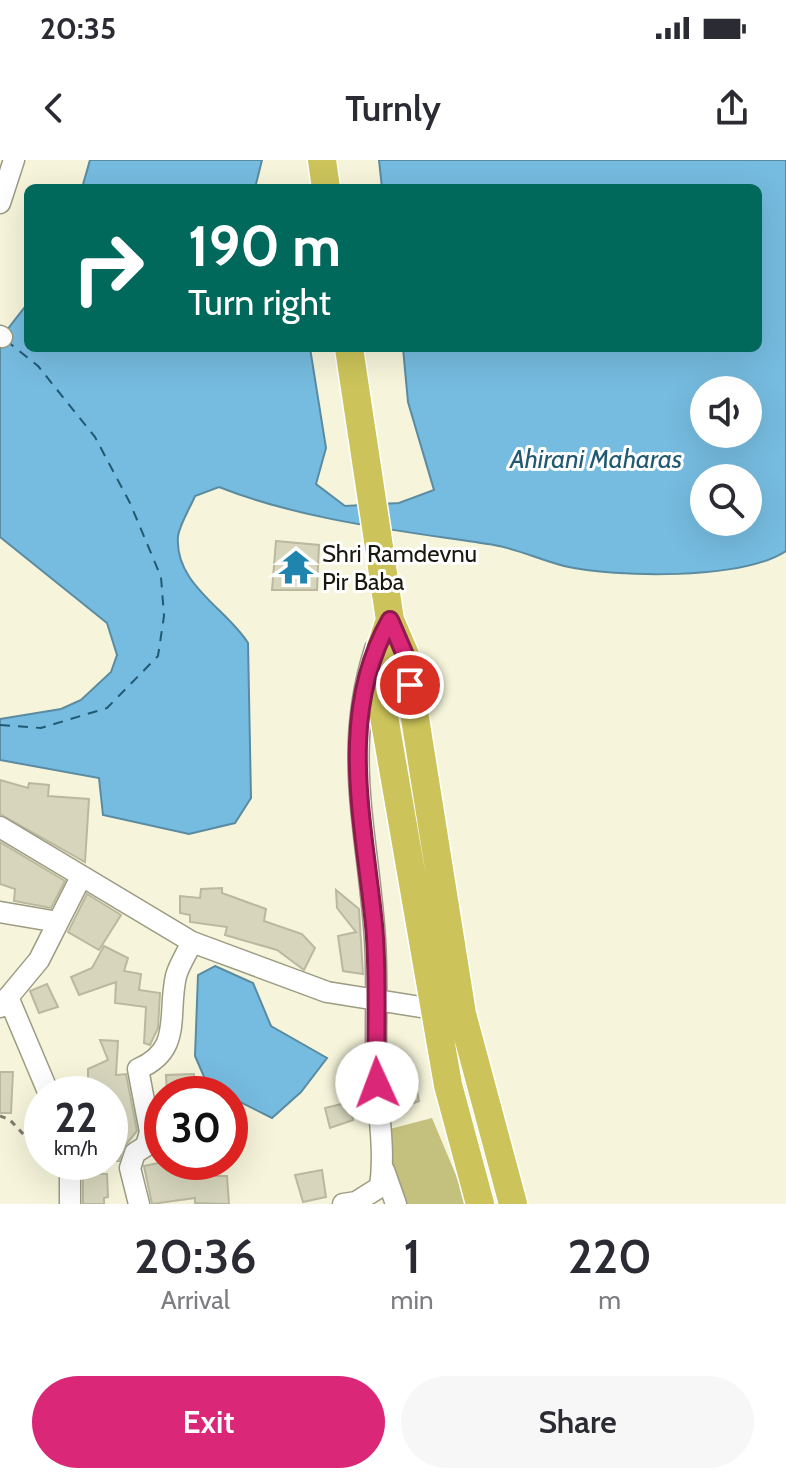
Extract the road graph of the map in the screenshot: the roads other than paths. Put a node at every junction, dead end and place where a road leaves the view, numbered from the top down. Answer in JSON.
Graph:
{"nodes":[{"id":1,"x":14,"y":160,"type":"edge"},
{"id":2,"x":322,"y":160,"type":"edge"},
{"id":3,"x":325,"y":184,"type":"edge"},
{"id":4,"x":0,"y":203,"type":"edge"},
{"id":5,"x":350,"y":352,"type":"edge"},
{"id":6,"x":390,"y":620,"type":"junction"},
{"id":7,"x":0,"y":827,"type":"edge"},
{"id":8,"x":81,"y":877,"type":"junction"},
{"id":9,"x":0,"y":912,"type":"edge"},
{"id":10,"x":58,"y":922,"type":"junction"},
{"id":11,"x":192,"y":942,"type":"junction"},
{"id":12,"x":374,"y":999,"type":"junction"},
{"id":13,"x":4,"y":1002,"type":"edge"},
{"id":14,"x":448,"y":1012,"type":"junction"},
{"id":15,"x":40,"y":1076,"type":"edge"},
{"id":16,"x":383,"y":1168,"type":"junction"},
{"id":17,"x":70,"y":1180,"type":"edge"},
{"id":18,"x":70,"y":1204,"type":"edge"},
{"id":19,"x":139,"y":1204,"type":"edge"},
{"id":20,"x":343,"y":1204,"type":"edge"},
{"id":21,"x":396,"y":1204,"type":"edge"},
{"id":22,"x":480,"y":1204,"type":"edge"},
{"id":23,"x":513,"y":1204,"type":"edge"}],
"edges":[{"from":1,"to":4,"type":"street"},
{"from":2,"to":3,"type":"highway"},
{"from":5,"to":6,"type":"highway"},
{"from":6,"to":12,"type":"street"},
{"from":6,"to":14,"type":"highway"},
{"from":7,"to":8,"type":"street"},
{"from":8,"to":10,"type":"street"},
{"from":8,"to":11,"type":"street"},
{"from":9,"to":10,"type":"street"},
{"from":10,"to":13,"type":"street"},
{"from":11,"to":12,"type":"street"},
{"from":11,"to":19,"type":"street"},
{"from":12,"to":14,"type":"street"},
{"from":12,"to":16,"type":"street"},
{"from":13,"to":15,"type":"street"},
{"from":14,"to":22,"type":"highway"},
{"from":14,"to":23,"type":"highway"},
{"from":16,"to":20,"type":"street"},
{"from":16,"to":21,"type":"street"},
{"from":17,"to":18,"type":"street"}]}
